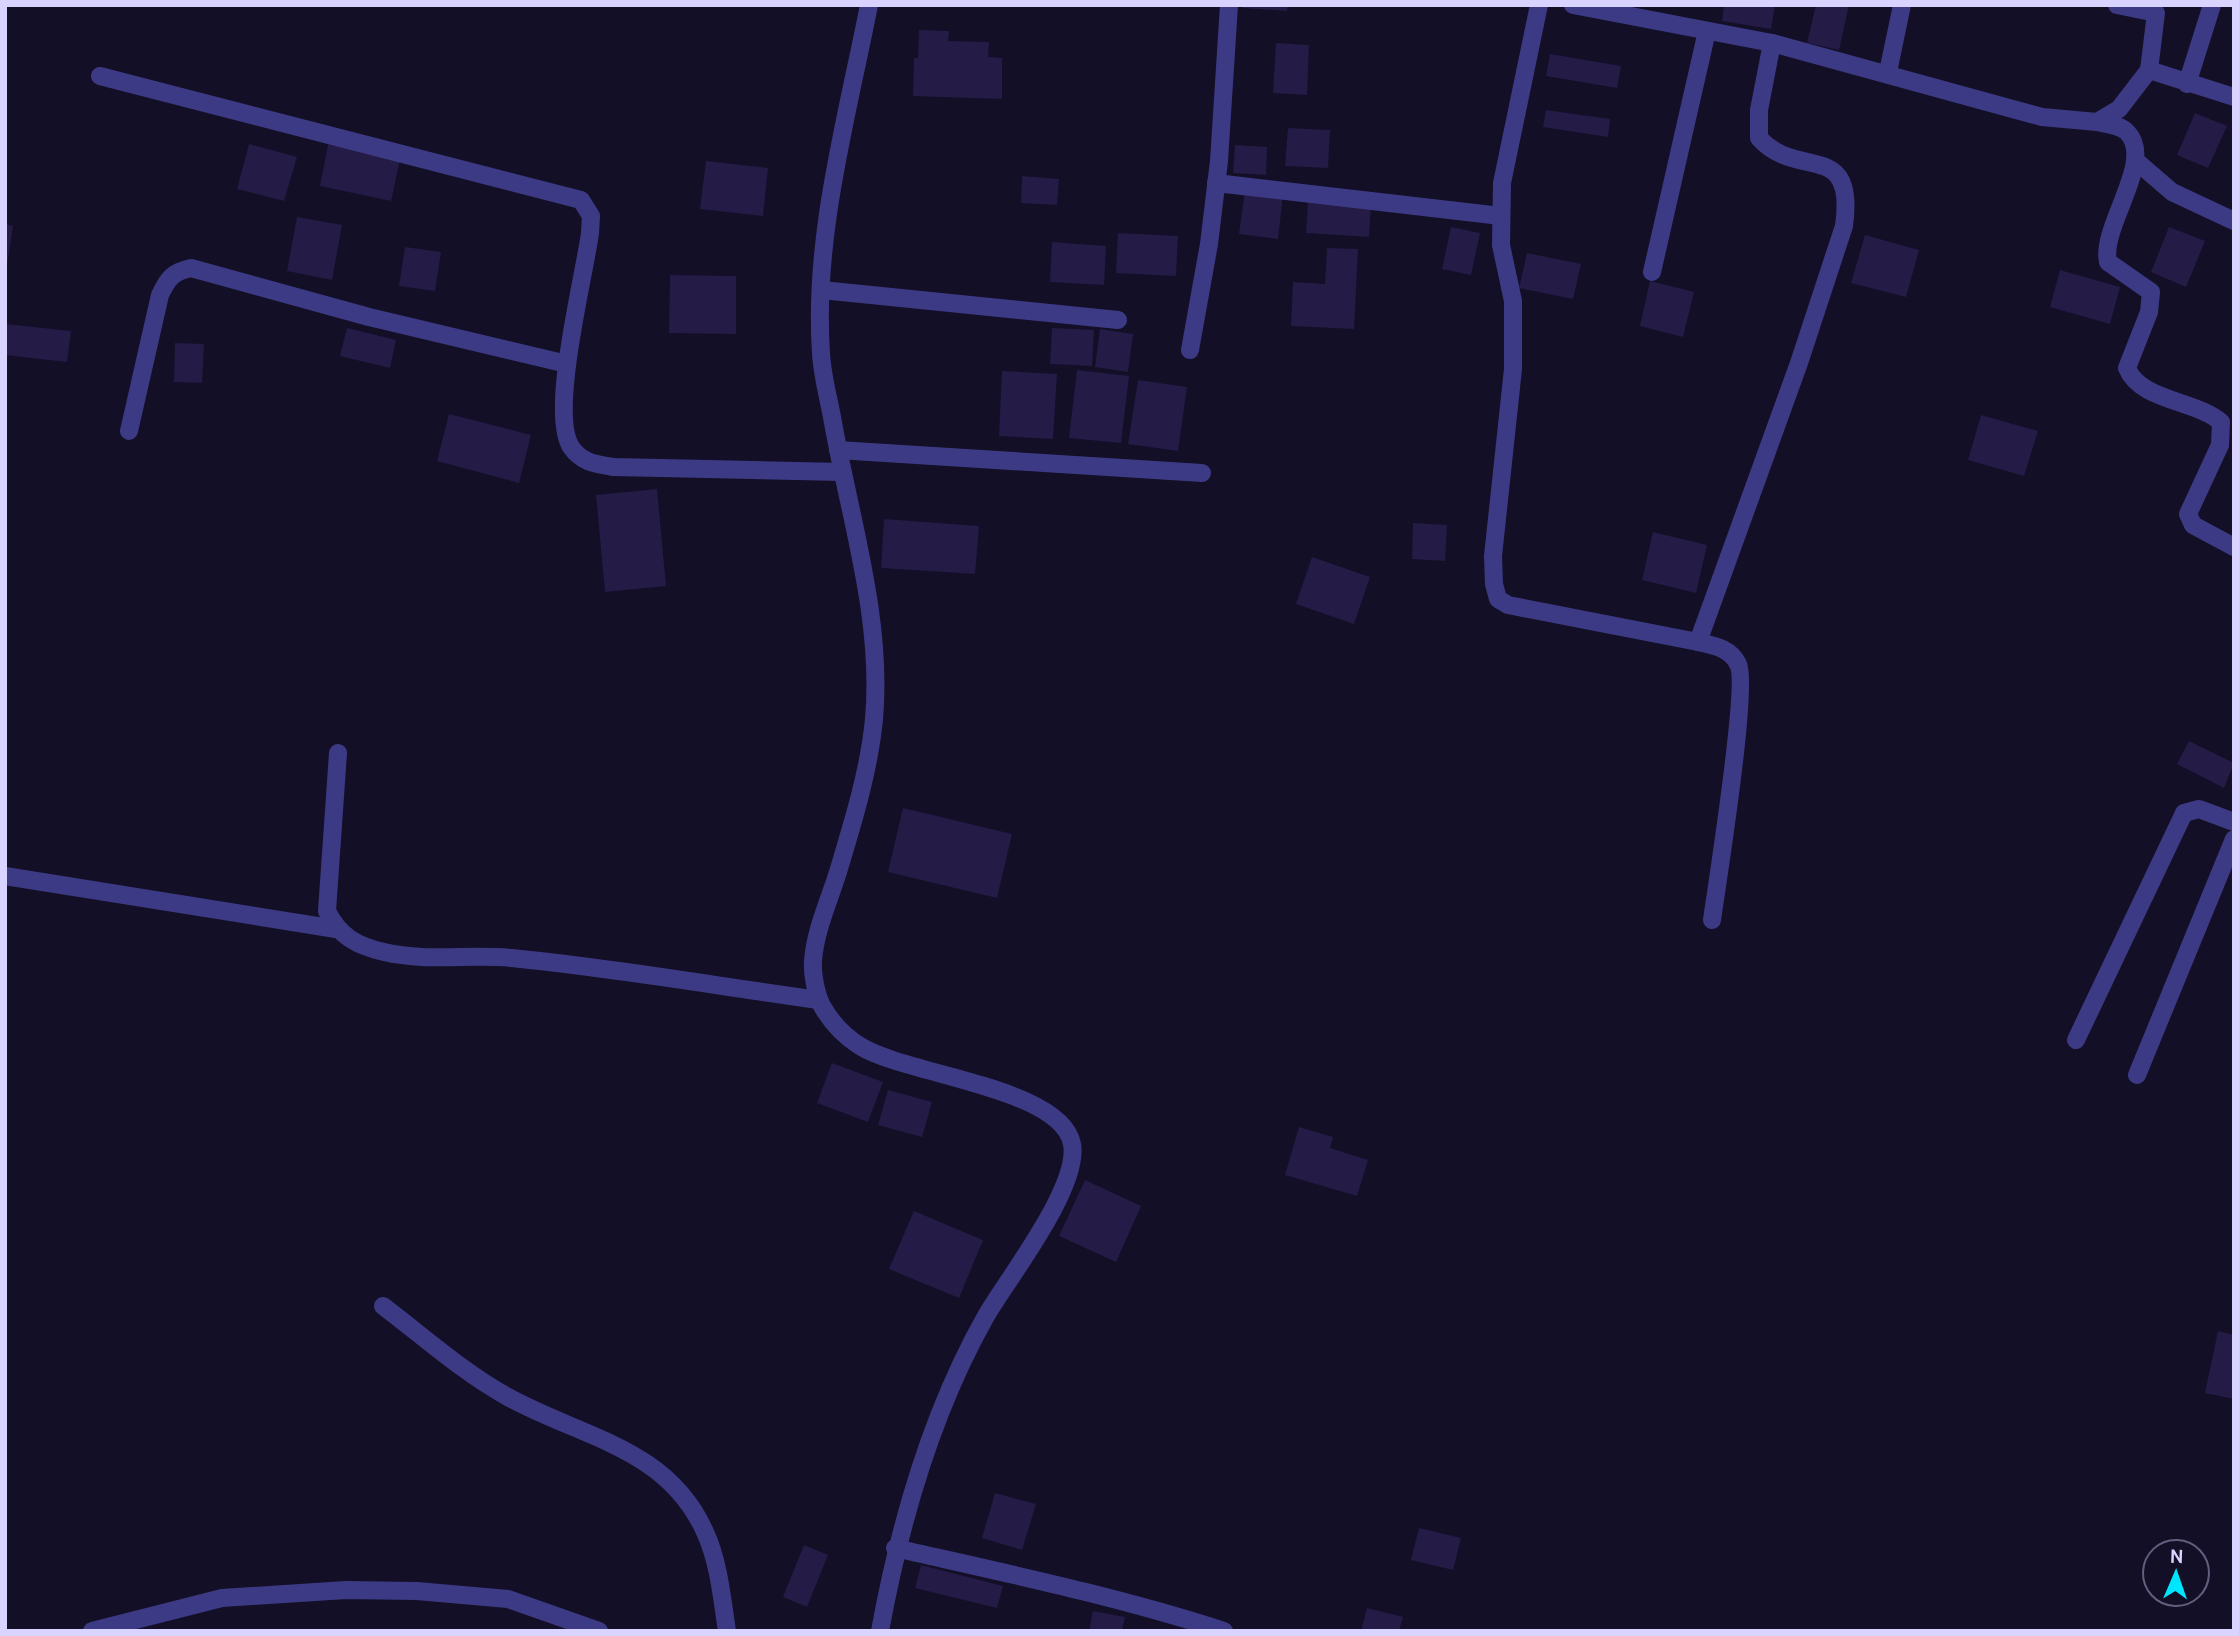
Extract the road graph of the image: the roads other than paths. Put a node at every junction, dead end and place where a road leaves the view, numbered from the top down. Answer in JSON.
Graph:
{"nodes":[{"id":1,"x":869,"y":5,"type":"edge"},
{"id":2,"x":1229,"y":5,"type":"edge"},
{"id":3,"x":1539,"y":5,"type":"edge"},
{"id":4,"x":1573,"y":5,"type":"edge"},
{"id":5,"x":1902,"y":5,"type":"edge"},
{"id":6,"x":2117,"y":5,"type":"edge"},
{"id":7,"x":2212,"y":5,"type":"edge"},
{"id":8,"x":1707,"y":31,"type":"junction"},
{"id":9,"x":1772,"y":43,"type":"junction"},
{"id":10,"x":2149,"y":70,"type":"junction"},
{"id":11,"x":1888,"y":72,"type":"junction"},
{"id":12,"x":100,"y":76,"type":"dead end"},
{"id":13,"x":2188,"y":83,"type":"junction"},
{"id":14,"x":2234,"y":97,"type":"edge"},
{"id":15,"x":2097,"y":122,"type":"junction"},
{"id":16,"x":2135,"y":160,"type":"junction"},
{"id":17,"x":1216,"y":183,"type":"junction"},
{"id":18,"x":1501,"y":216,"type":"junction"},
{"id":19,"x":2234,"y":221,"type":"edge"},
{"id":20,"x":1652,"y":272,"type":"dead end"},
{"id":21,"x":822,"y":290,"type":"junction"},
{"id":22,"x":1118,"y":320,"type":"dead end"},
{"id":23,"x":1190,"y":351,"type":"dead end"},
{"id":24,"x":567,"y":363,"type":"junction"},
{"id":25,"x":129,"y":431,"type":"dead end"},
{"id":26,"x":838,"y":450,"type":"junction"},
{"id":27,"x":842,"y":472,"type":"junction"},
{"id":28,"x":1202,"y":473,"type":"dead end"},
{"id":29,"x":2234,"y":547,"type":"edge"},
{"id":30,"x":1698,"y":642,"type":"junction"},
{"id":31,"x":338,"y":753,"type":"dead end"},
{"id":32,"x":2234,"y":822,"type":"edge"},
{"id":33,"x":2234,"y":839,"type":"edge"},
{"id":34,"x":5,"y":876,"type":"edge"},
{"id":35,"x":1712,"y":920,"type":"dead end"},
{"id":36,"x":335,"y":929,"type":"junction"},
{"id":37,"x":819,"y":1000,"type":"junction"},
{"id":38,"x":2076,"y":1040,"type":"dead end"},
{"id":39,"x":2137,"y":1075,"type":"dead end"},
{"id":40,"x":383,"y":1306,"type":"dead end"},
{"id":41,"x":895,"y":1548,"type":"junction"},
{"id":42,"x":92,"y":1631,"type":"edge"},
{"id":43,"x":599,"y":1631,"type":"edge"},
{"id":44,"x":727,"y":1631,"type":"edge"},
{"id":45,"x":880,"y":1631,"type":"edge"},
{"id":46,"x":1224,"y":1631,"type":"edge"}],
"edges":[{"from":1,"to":21,"type":"street"},
{"from":2,"to":17,"type":"street"},
{"from":3,"to":18,"type":"street"},
{"from":4,"to":8,"type":"street"},
{"from":5,"to":11,"type":"street"},
{"from":6,"to":10,"type":"street"},
{"from":7,"to":13,"type":"street"},
{"from":8,"to":9,"type":"street"},
{"from":8,"to":20,"type":"street"},
{"from":9,"to":11,"type":"street"},
{"from":9,"to":30,"type":"street"},
{"from":10,"to":13,"type":"street"},
{"from":10,"to":15,"type":"street"},
{"from":11,"to":15,"type":"street"},
{"from":12,"to":24,"type":"street"},
{"from":13,"to":14,"type":"street"},
{"from":15,"to":16,"type":"street"},
{"from":16,"to":19,"type":"street"},
{"from":16,"to":29,"type":"street"},
{"from":17,"to":18,"type":"street"},
{"from":17,"to":23,"type":"street"},
{"from":18,"to":30,"type":"street"},
{"from":21,"to":22,"type":"street"},
{"from":21,"to":26,"type":"street"},
{"from":24,"to":25,"type":"street"},
{"from":24,"to":27,"type":"street"},
{"from":26,"to":27,"type":"street"},
{"from":26,"to":28,"type":"street"},
{"from":27,"to":37,"type":"street"},
{"from":30,"to":35,"type":"street"},
{"from":31,"to":36,"type":"street"},
{"from":32,"to":38,"type":"street"},
{"from":33,"to":39,"type":"street"},
{"from":34,"to":36,"type":"street"},
{"from":36,"to":37,"type":"street"},
{"from":37,"to":41,"type":"street"},
{"from":40,"to":44,"type":"street"},
{"from":41,"to":45,"type":"street"},
{"from":41,"to":46,"type":"street"},
{"from":42,"to":43,"type":"street"}]}
